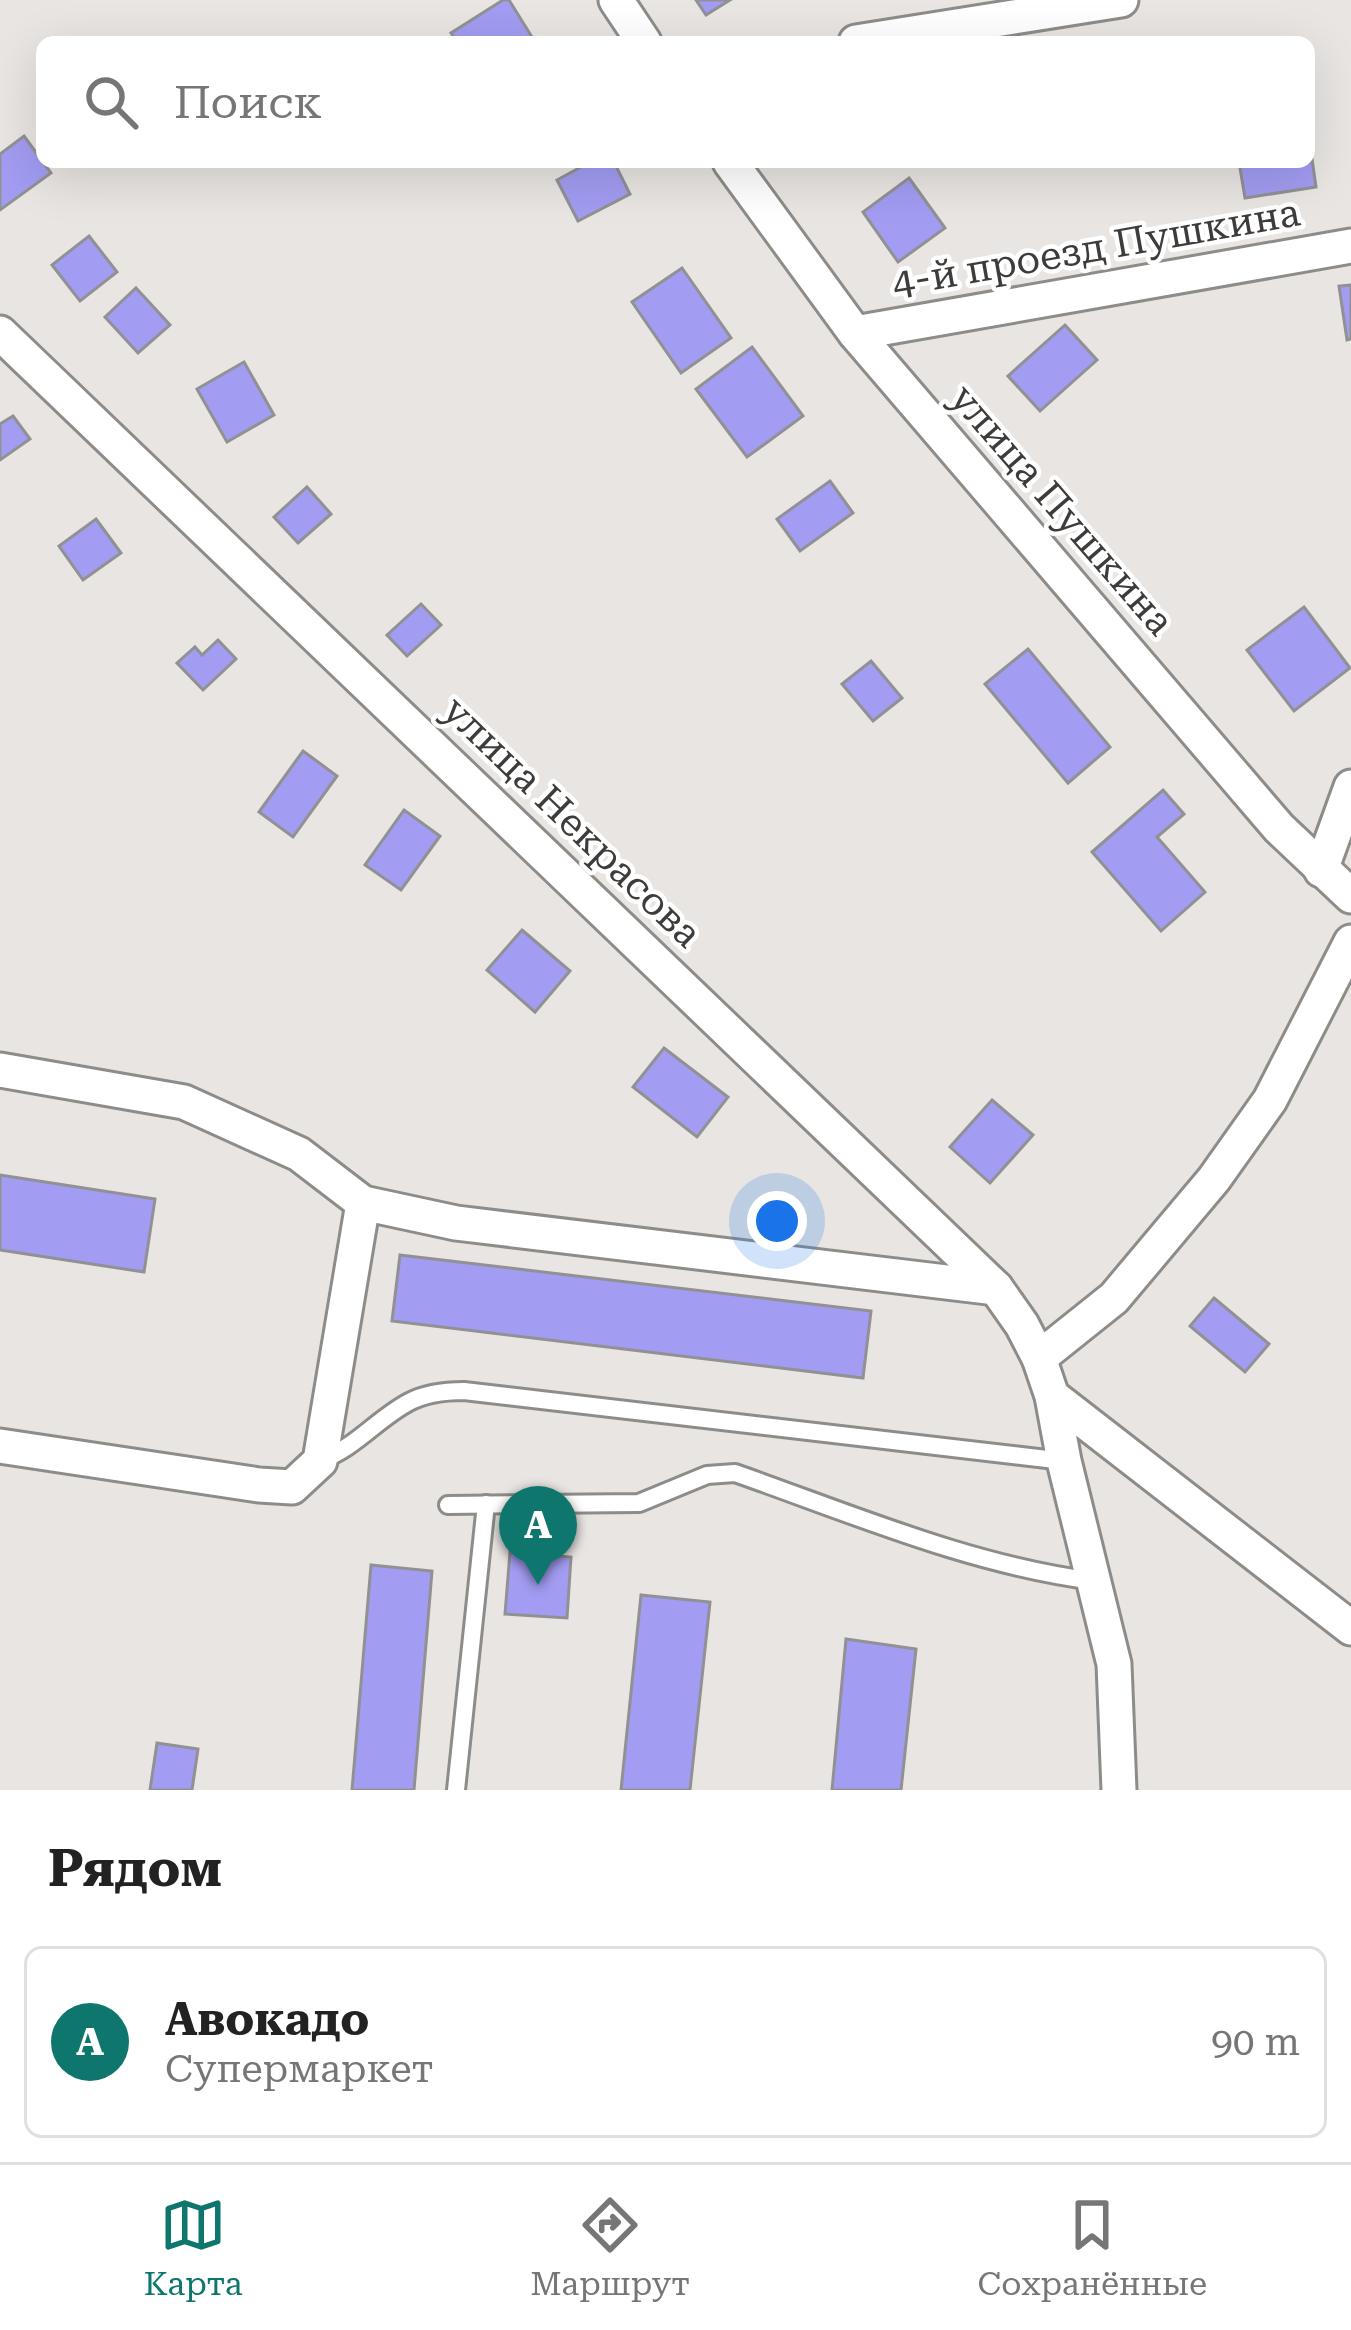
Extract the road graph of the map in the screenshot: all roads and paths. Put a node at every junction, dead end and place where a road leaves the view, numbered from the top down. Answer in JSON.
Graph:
{"nodes":[{"id":1,"x":616,"y":0,"type":"edge"},
{"id":2,"x":1120,"y":0,"type":"edge"},
{"id":3,"x":640,"y":36,"type":"edge"},
{"id":4,"x":894,"y":36,"type":"edge"},
{"id":5,"x":734,"y":168,"type":"edge"},
{"id":6,"x":1351,"y":246,"type":"edge"},
{"id":7,"x":0,"y":333,"type":"edge"},
{"id":8,"x":855,"y":333,"type":"junction"},
{"id":9,"x":1351,"y":787,"type":"edge"},
{"id":10,"x":1321,"y":870,"type":"junction"},
{"id":11,"x":1351,"y":896,"type":"edge"},
{"id":12,"x":1351,"y":942,"type":"edge"},
{"id":13,"x":0,"y":1070,"type":"edge"},
{"id":14,"x":363,"y":1203,"type":"junction"},
{"id":15,"x":996,"y":1288,"type":"junction"},
{"id":16,"x":1039,"y":1358,"type":"junction"},
{"id":17,"x":1052,"y":1396,"type":"junction"},
{"id":18,"x":0,"y":1445,"type":"edge"},
{"id":19,"x":320,"y":1460,"type":"junction"},
{"id":20,"x":1064,"y":1461,"type":"junction"},
{"id":21,"x":486,"y":1504,"type":"junction"},
{"id":22,"x":448,"y":1505,"type":"dead end"},
{"id":23,"x":1094,"y":1581,"type":"junction"},
{"id":24,"x":1351,"y":1628,"type":"edge"},
{"id":25,"x":456,"y":1790,"type":"edge"},
{"id":26,"x":1118,"y":1790,"type":"edge"}],
"edges":[{"from":1,"to":3,"type":"street"},
{"from":2,"to":4,"type":"street"},
{"from":5,"to":8,"type":"street","name":"улица Пушкина"},
{"from":6,"to":8,"type":"street","name":"4-й проезд Пушкина"},
{"from":7,"to":15,"type":"street","name":"улица Некрасова"},
{"from":8,"to":10,"type":"street","name":"улица Пушкина"},
{"from":9,"to":10,"type":"street"},
{"from":10,"to":11,"type":"street","name":"улица Пушкина"},
{"from":12,"to":16,"type":"street"},
{"from":13,"to":14,"type":"street"},
{"from":14,"to":15,"type":"street"},
{"from":14,"to":19,"type":"street"},
{"from":15,"to":16,"type":"street","name":"улица Некрасова"},
{"from":16,"to":17,"type":"street","name":"улица Некрасова"},
{"from":17,"to":20,"type":"street","name":"улица Некрасова"},
{"from":17,"to":24,"type":"street"},
{"from":18,"to":19,"type":"street"},
{"from":19,"to":20,"type":"lane"},
{"from":20,"to":23,"type":"street","name":"улица Некрасова"},
{"from":21,"to":22,"type":"lane"},
{"from":21,"to":23,"type":"lane"},
{"from":21,"to":25,"type":"lane"},
{"from":23,"to":26,"type":"street","name":"улица Некрасова"}]}
